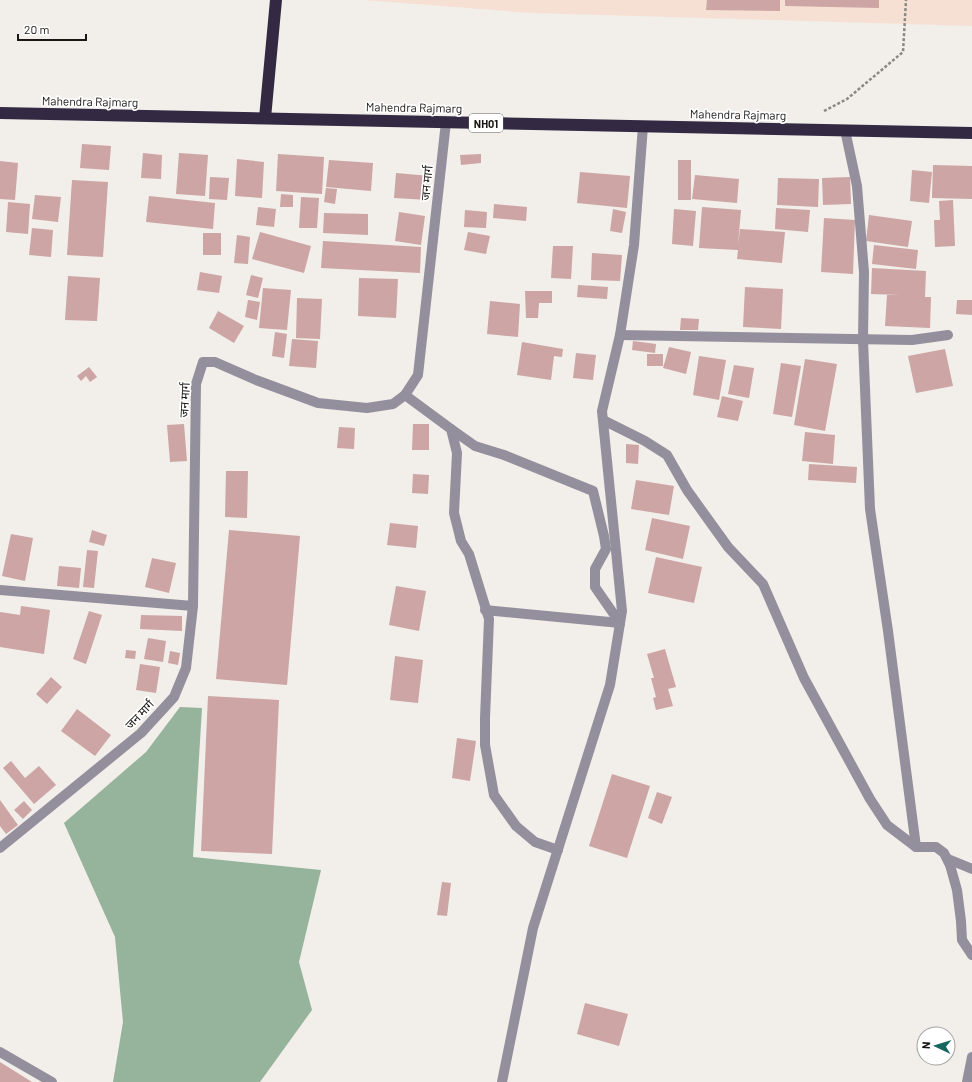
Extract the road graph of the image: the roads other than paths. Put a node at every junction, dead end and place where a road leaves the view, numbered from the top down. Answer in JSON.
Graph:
{"nodes":[{"id":1,"x":276,"y":0,"type":"edge"},
{"id":2,"x":0,"y":113,"type":"edge"},
{"id":3,"x":265,"y":118,"type":"junction"},
{"id":4,"x":446,"y":122,"type":"junction"},
{"id":5,"x":643,"y":126,"type":"junction"},
{"id":6,"x":845,"y":130,"type":"junction"},
{"id":7,"x":972,"y":132,"type":"edge"},
{"id":8,"x":948,"y":335,"type":"dead end"},
{"id":9,"x":620,"y":336,"type":"junction"},
{"id":10,"x":863,"y":340,"type":"junction"},
{"id":11,"x":405,"y":395,"type":"junction"},
{"id":12,"x":603,"y":420,"type":"junction"},
{"id":13,"x":451,"y":430,"type":"junction"},
{"id":14,"x":0,"y":590,"type":"edge"},
{"id":15,"x":193,"y":606,"type":"junction"},
{"id":16,"x":485,"y":610,"type":"junction"},
{"id":17,"x":620,"y":623,"type":"junction"},
{"id":18,"x":916,"y":847,"type":"junction"},
{"id":19,"x":0,"y":848,"type":"edge"},
{"id":20,"x":558,"y":850,"type":"junction"},
{"id":21,"x":948,"y":859,"type":"junction"},
{"id":22,"x":972,"y":869,"type":"edge"},
{"id":23,"x":972,"y":954,"type":"edge"},
{"id":24,"x":0,"y":1052,"type":"edge"},
{"id":25,"x":972,"y":1057,"type":"edge"},
{"id":26,"x":52,"y":1082,"type":"edge"},
{"id":27,"x":502,"y":1082,"type":"edge"},
{"id":28,"x":967,"y":1082,"type":"edge"}],
"edges":[{"from":1,"to":3,"type":"highway"},
{"from":2,"to":3,"type":"highway","name":"Mahendra Rajmarg","number":"NH01"},
{"from":3,"to":4,"type":"highway","name":"Mahendra Rajmarg","number":"NH01"},
{"from":4,"to":5,"type":"highway","name":"Mahendra Rajmarg","number":"NH01"},
{"from":4,"to":11,"type":"street","name":"जन मार्ग"},
{"from":5,"to":6,"type":"highway","name":"Mahendra Rajmarg","number":"NH01"},
{"from":5,"to":9,"type":"street"},
{"from":6,"to":7,"type":"highway","name":"Mahendra Rajmarg","number":"NH01"},
{"from":6,"to":10,"type":"street"},
{"from":8,"to":10,"type":"street"},
{"from":9,"to":10,"type":"street"},
{"from":9,"to":12,"type":"street"},
{"from":10,"to":18,"type":"street"},
{"from":11,"to":13,"type":"street"},
{"from":11,"to":15,"type":"street","name":"जन मार्ग"},
{"from":12,"to":17,"type":"street"},
{"from":12,"to":18,"type":"street"},
{"from":13,"to":16,"type":"street"},
{"from":13,"to":17,"type":"street"},
{"from":14,"to":15,"type":"street"},
{"from":15,"to":19,"type":"street","name":"जन मार्ग"},
{"from":16,"to":17,"type":"street"},
{"from":16,"to":20,"type":"street"},
{"from":17,"to":20,"type":"street"},
{"from":18,"to":21,"type":"street"},
{"from":20,"to":27,"type":"street"},
{"from":21,"to":22,"type":"street"},
{"from":21,"to":23,"type":"street"},
{"from":24,"to":26,"type":"street"},
{"from":25,"to":28,"type":"street"}]}
